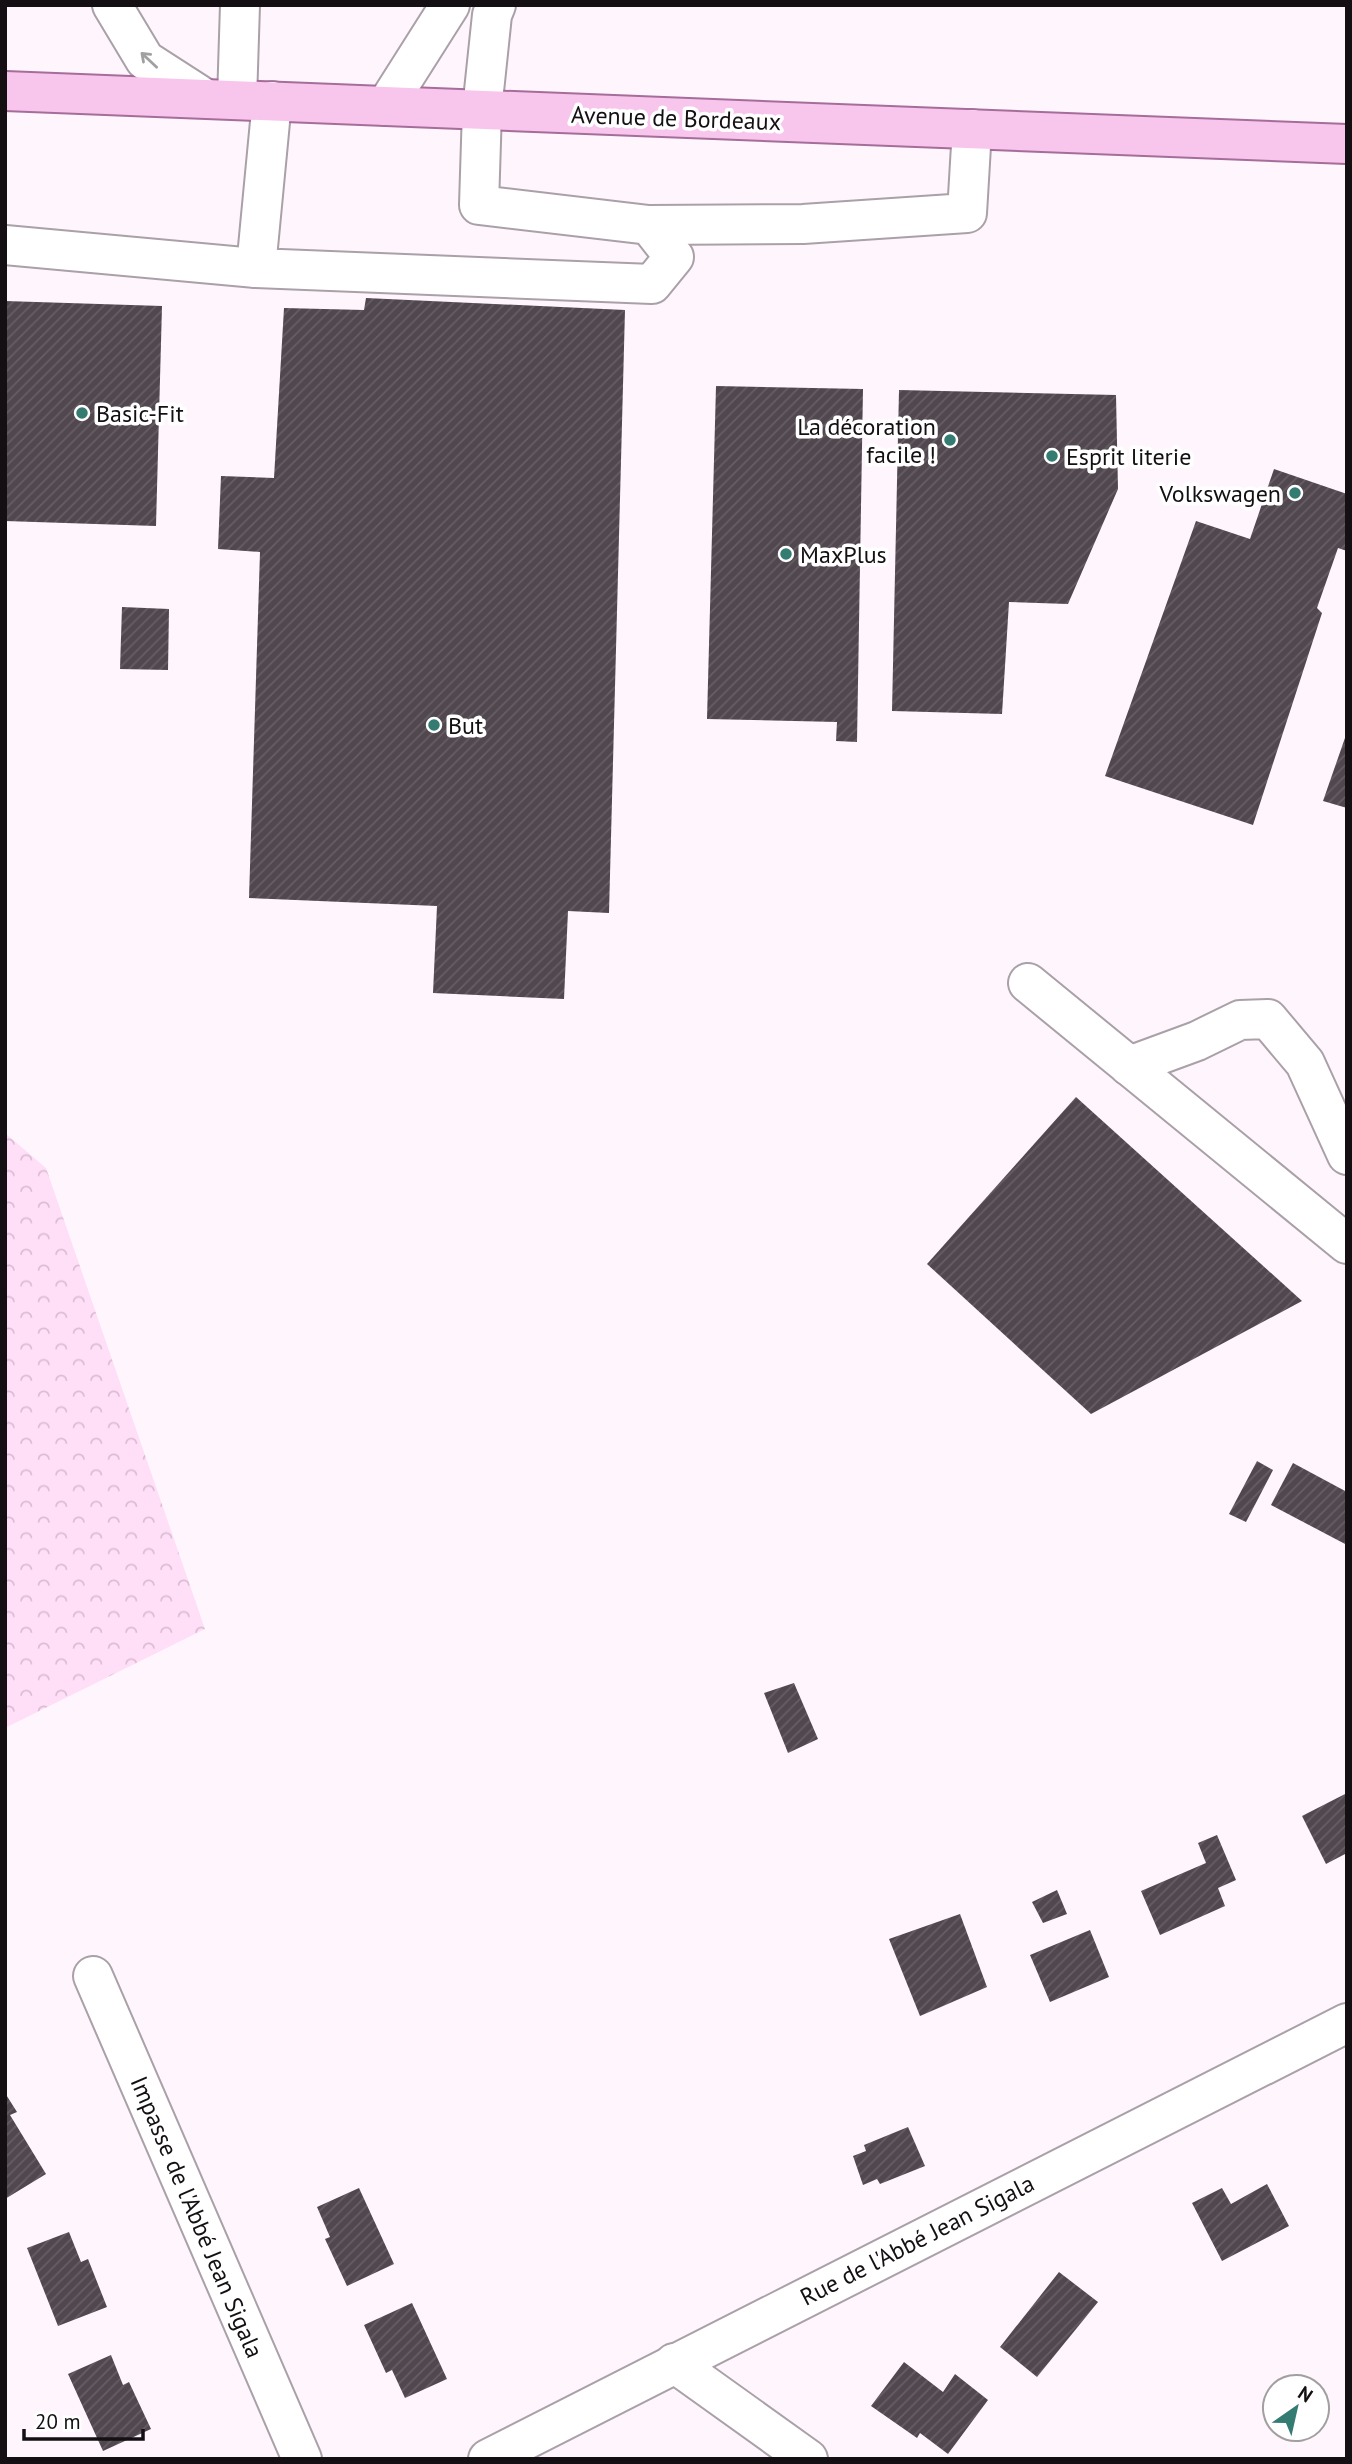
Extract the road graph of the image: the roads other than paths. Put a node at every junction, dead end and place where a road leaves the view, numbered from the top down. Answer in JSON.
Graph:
{"nodes":[{"id":1,"x":112,"y":5,"type":"edge"},
{"id":2,"x":240,"y":5,"type":"edge"},
{"id":3,"x":450,"y":5,"type":"edge"},
{"id":4,"x":496,"y":5,"type":"edge"},
{"id":5,"x":5,"y":91,"type":"edge"},
{"id":6,"x":238,"y":100,"type":"junction"},
{"id":7,"x":386,"y":106,"type":"junction"},
{"id":8,"x":482,"y":110,"type":"junction"},
{"id":9,"x":972,"y":129,"type":"junction"},
{"id":10,"x":1347,"y":144,"type":"edge"},
{"id":11,"x":649,"y":225,"type":"junction"},
{"id":12,"x":5,"y":245,"type":"edge"},
{"id":13,"x":256,"y":268,"type":"junction"},
{"id":14,"x":1028,"y":983,"type":"dead end"},
{"id":15,"x":1129,"y":1066,"type":"junction"},
{"id":16,"x":1347,"y":1155,"type":"edge"},
{"id":17,"x":1347,"y":1244,"type":"edge"},
{"id":18,"x":93,"y":1976,"type":"dead end"},
{"id":19,"x":1347,"y":2023,"type":"edge"},
{"id":20,"x":674,"y":2363,"type":"junction"},
{"id":21,"x":302,"y":2459,"type":"edge"},
{"id":22,"x":488,"y":2459,"type":"edge"},
{"id":23,"x":808,"y":2459,"type":"edge"}],
"edges":[{"from":6,"to":1,"type":"street","one_way":true},
{"from":2,"to":6,"type":"street"},
{"from":3,"to":7,"type":"street"},
{"from":4,"to":8,"type":"street"},
{"from":5,"to":6,"type":"main road","name":"Avenue de Bordeaux"},
{"from":6,"to":7,"type":"main road","name":"Avenue de Bordeaux"},
{"from":6,"to":13,"type":"street"},
{"from":7,"to":8,"type":"main road","name":"Avenue de Bordeaux"},
{"from":8,"to":9,"type":"main road","name":"Avenue de Bordeaux"},
{"from":8,"to":11,"type":"street"},
{"from":9,"to":10,"type":"main road","name":"Avenue de Bordeaux"},
{"from":9,"to":11,"type":"street"},
{"from":11,"to":13,"type":"street"},
{"from":12,"to":13,"type":"street"},
{"from":14,"to":15,"type":"street"},
{"from":15,"to":16,"type":"street"},
{"from":15,"to":17,"type":"street"},
{"from":18,"to":21,"type":"street","name":"Impasse de l'Abbé Jean Sigala"},
{"from":19,"to":20,"type":"street","name":"Rue de l'Abbé Jean Sigala"},
{"from":20,"to":22,"type":"street","name":"Rue de l'Abbé Jean Sigala"},
{"from":20,"to":23,"type":"street"}]}
